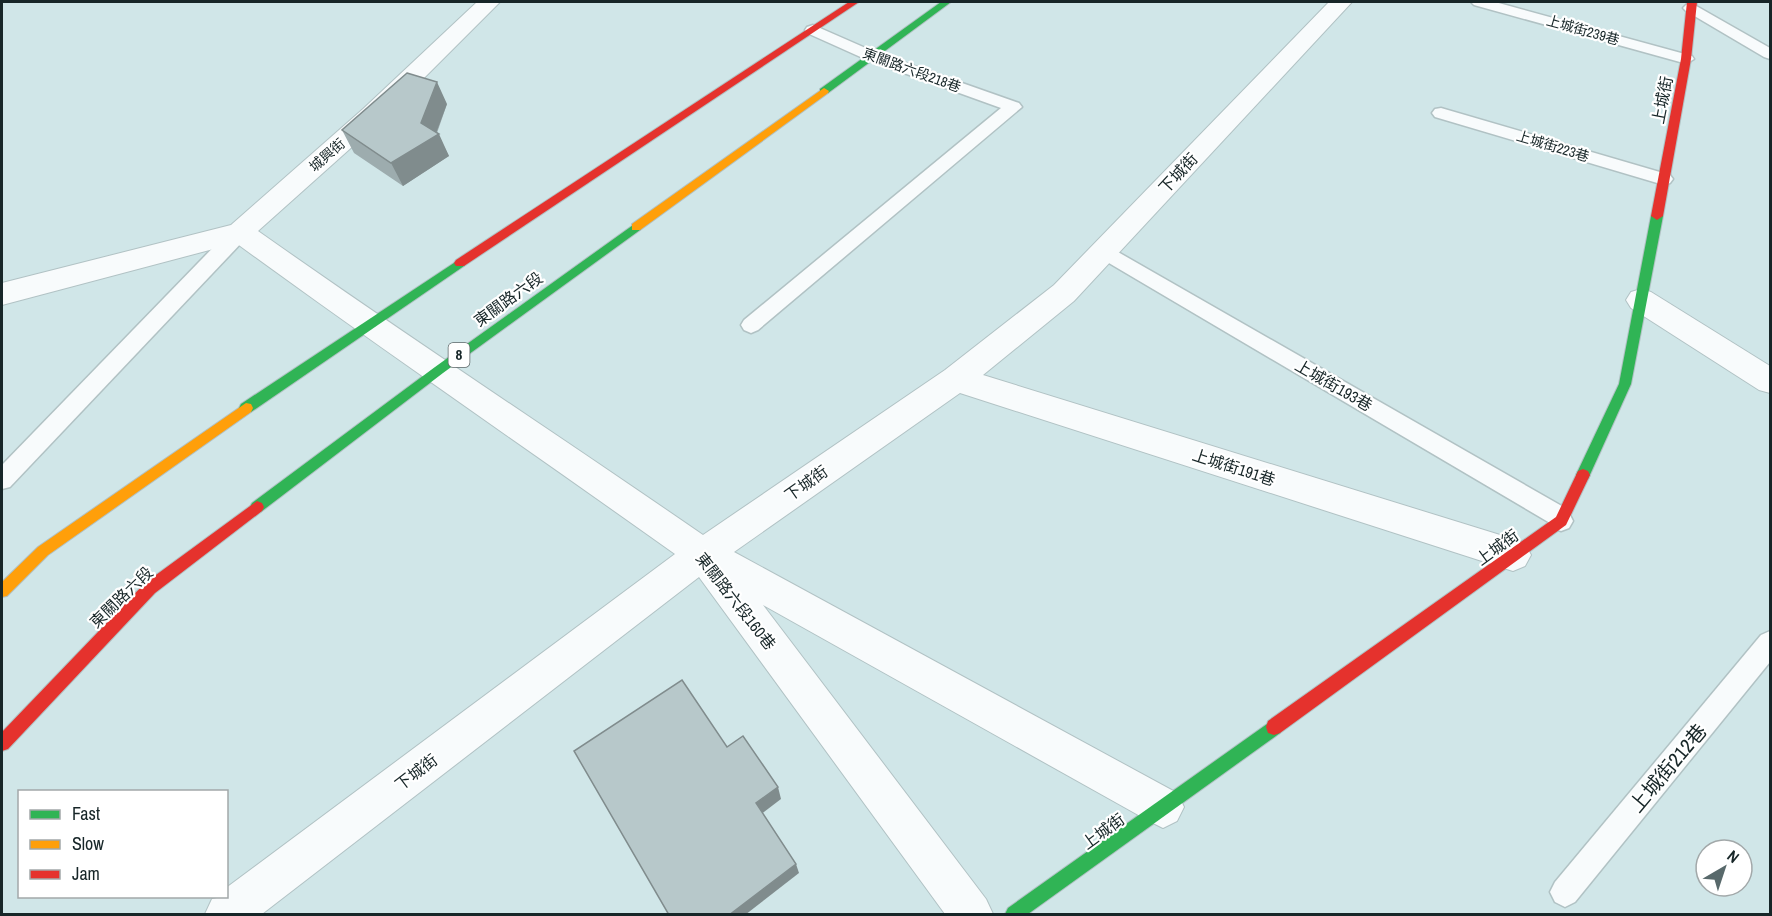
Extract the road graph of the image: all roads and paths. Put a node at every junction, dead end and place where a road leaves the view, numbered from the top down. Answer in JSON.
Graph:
{"nodes":[{"id":1,"x":489,"y":2,"type":"edge"},
{"id":2,"x":854,"y":2,"type":"edge"},
{"id":3,"x":946,"y":2,"type":"edge"},
{"id":4,"x":1341,"y":2,"type":"edge"},
{"id":5,"x":1479,"y":2,"type":"edge"},
{"id":6,"x":1692,"y":5,"type":"edge"},
{"id":7,"x":813,"y":30,"type":"junction"},
{"id":8,"x":1770,"y":54,"type":"edge"},
{"id":9,"x":871,"y":56,"type":"junction"},
{"id":10,"x":1686,"y":59,"type":"junction"},
{"id":11,"x":1441,"y":113,"type":"dead end"},
{"id":12,"x":1664,"y":179,"type":"junction"},
{"id":13,"x":240,"y":232,"type":"junction"},
{"id":14,"x":1104,"y":251,"type":"junction"},
{"id":15,"x":2,"y":294,"type":"edge"},
{"id":16,"x":1641,"y":300,"type":"junction"},
{"id":17,"x":368,"y":324,"type":"junction"},
{"id":18,"x":751,"y":325,"type":"dead end"},
{"id":19,"x":439,"y":370,"type":"junction"},
{"id":20,"x":956,"y":379,"type":"junction"},
{"id":21,"x":1770,"y":381,"type":"edge"},
{"id":22,"x":2,"y":480,"type":"edge"},
{"id":23,"x":1561,"y":521,"type":"junction"},
{"id":24,"x":703,"y":554,"type":"junction"},
{"id":25,"x":1513,"y":555,"type":"junction"},
{"id":26,"x":2,"y":591,"type":"edge"},
{"id":27,"x":1770,"y":643,"type":"edge"},
{"id":28,"x":2,"y":743,"type":"edge"},
{"id":29,"x":1163,"y":807,"type":"junction"},
{"id":30,"x":1565,"y":892,"type":"dead end"},
{"id":31,"x":227,"y":915,"type":"edge"},
{"id":32,"x":971,"y":915,"type":"edge"},
{"id":33,"x":1014,"y":915,"type":"edge"}],
"edges":[{"from":1,"to":13,"type":"street","name":"城興街"},
{"from":2,"to":7,"type":"main road"},
{"from":3,"to":9,"type":"main road","name":"東關路六段","number":"8"},
{"from":4,"to":14,"type":"street","name":"下城街"},
{"from":5,"to":10,"type":"lane","name":"上城街239巷"},
{"from":6,"to":8,"type":"lane"},
{"from":6,"to":10,"type":"main road","name":"上城街"},
{"from":7,"to":9,"type":"lane","name":"東關路六段218巷"},
{"from":7,"to":17,"type":"main road"},
{"from":9,"to":18,"type":"lane","name":"東關路六段218巷"},
{"from":9,"to":19,"type":"main road","name":"東關路六段","number":"8"},
{"from":10,"to":12,"type":"main road","name":"上城街"},
{"from":11,"to":12,"type":"lane","name":"上城街223巷"},
{"from":12,"to":16,"type":"main road","name":"上城街"},
{"from":13,"to":15,"type":"street","name":"城興街"},
{"from":13,"to":17,"type":"street"},
{"from":13,"to":22,"type":"lane"},
{"from":14,"to":20,"type":"street","name":"下城街"},
{"from":14,"to":23,"type":"lane","name":"上城街193巷"},
{"from":16,"to":21,"type":"street"},
{"from":16,"to":23,"type":"main road","name":"上城街"},
{"from":17,"to":19,"type":"street","name":"東關路六段160巷"},
{"from":17,"to":26,"type":"main road"},
{"from":19,"to":24,"type":"street","name":"東關路六段160巷"},
{"from":19,"to":28,"type":"main road","name":"東關路六段","number":"8"},
{"from":20,"to":24,"type":"street","name":"下城街"},
{"from":20,"to":25,"type":"street","name":"上城街191巷"},
{"from":23,"to":25,"type":"main road","name":"上城街"},
{"from":24,"to":29,"type":"street"},
{"from":24,"to":31,"type":"street","name":"下城街"},
{"from":24,"to":32,"type":"street","name":"東關路六段160巷"},
{"from":25,"to":29,"type":"main road","name":"上城街"},
{"from":27,"to":30,"type":"lane","name":"上城街212巷"},
{"from":29,"to":33,"type":"main road","name":"上城街"}]}
